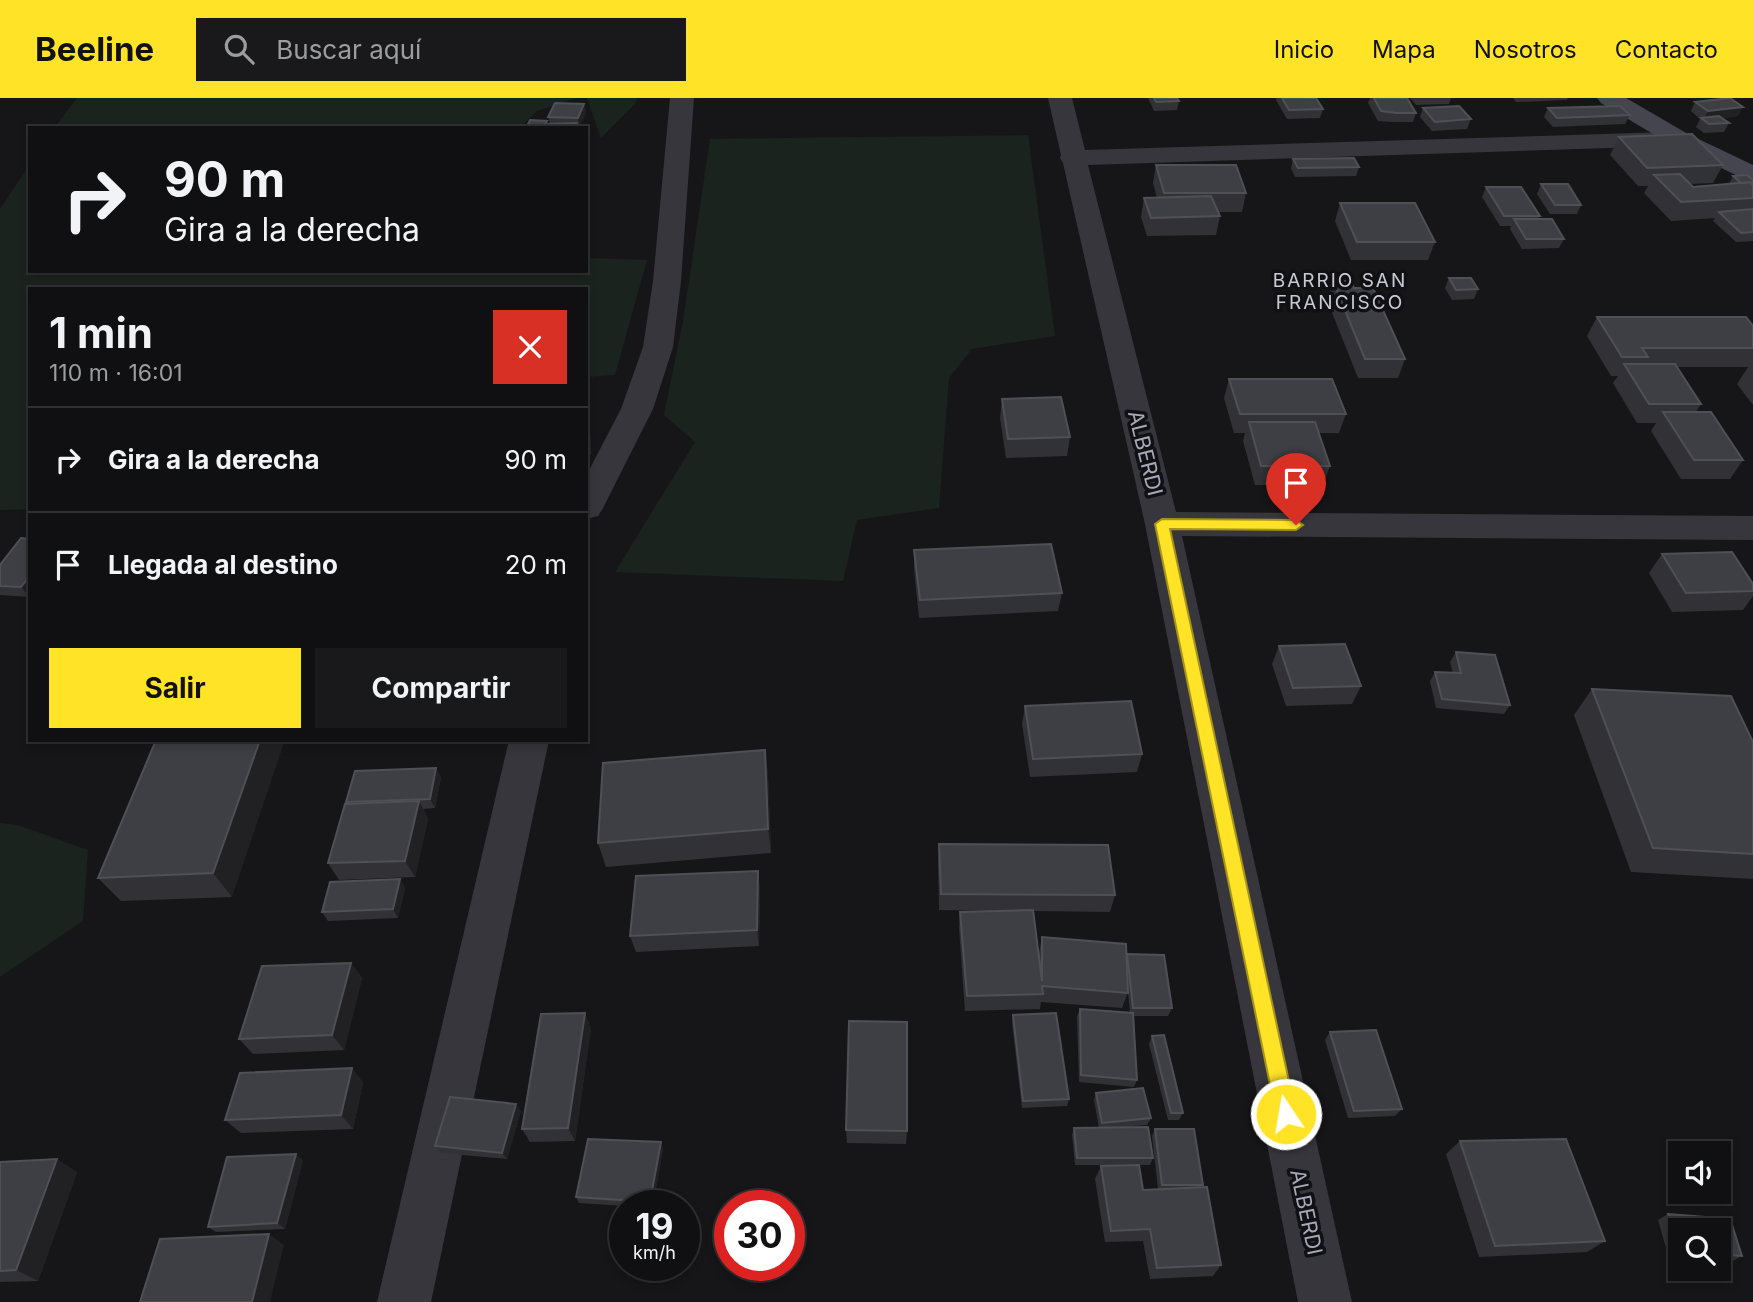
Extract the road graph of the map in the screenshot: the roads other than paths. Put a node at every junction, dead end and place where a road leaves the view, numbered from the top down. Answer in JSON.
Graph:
{"nodes":[{"id":1,"x":681,"y":98,"type":"edge"},
{"id":2,"x":1060,"y":98,"type":"edge"},
{"id":3,"x":1609,"y":98,"type":"edge"},
{"id":4,"x":1679,"y":139,"type":"junction"},
{"id":5,"x":1072,"y":158,"type":"junction"},
{"id":6,"x":1753,"y":175,"type":"edge"},
{"id":7,"x":588,"y":504,"type":"edge"},
{"id":8,"x":1162,"y":524,"type":"junction"},
{"id":9,"x":1753,"y":528,"type":"edge"},
{"id":10,"x":529,"y":742,"type":"edge"},
{"id":11,"x":404,"y":1302,"type":"edge"},
{"id":12,"x":1325,"y":1302,"type":"edge"}],
"edges":[{"from":1,"to":7,"type":"street"},
{"from":2,"to":5,"type":"street","name":"ALBERDI"},
{"from":3,"to":4,"type":"street"},
{"from":4,"to":5,"type":"street"},
{"from":4,"to":6,"type":"street"},
{"from":5,"to":8,"type":"street","name":"ALBERDI"},
{"from":8,"to":9,"type":"street"},
{"from":8,"to":12,"type":"street","name":"ALBERDI"},
{"from":10,"to":11,"type":"street"}]}
